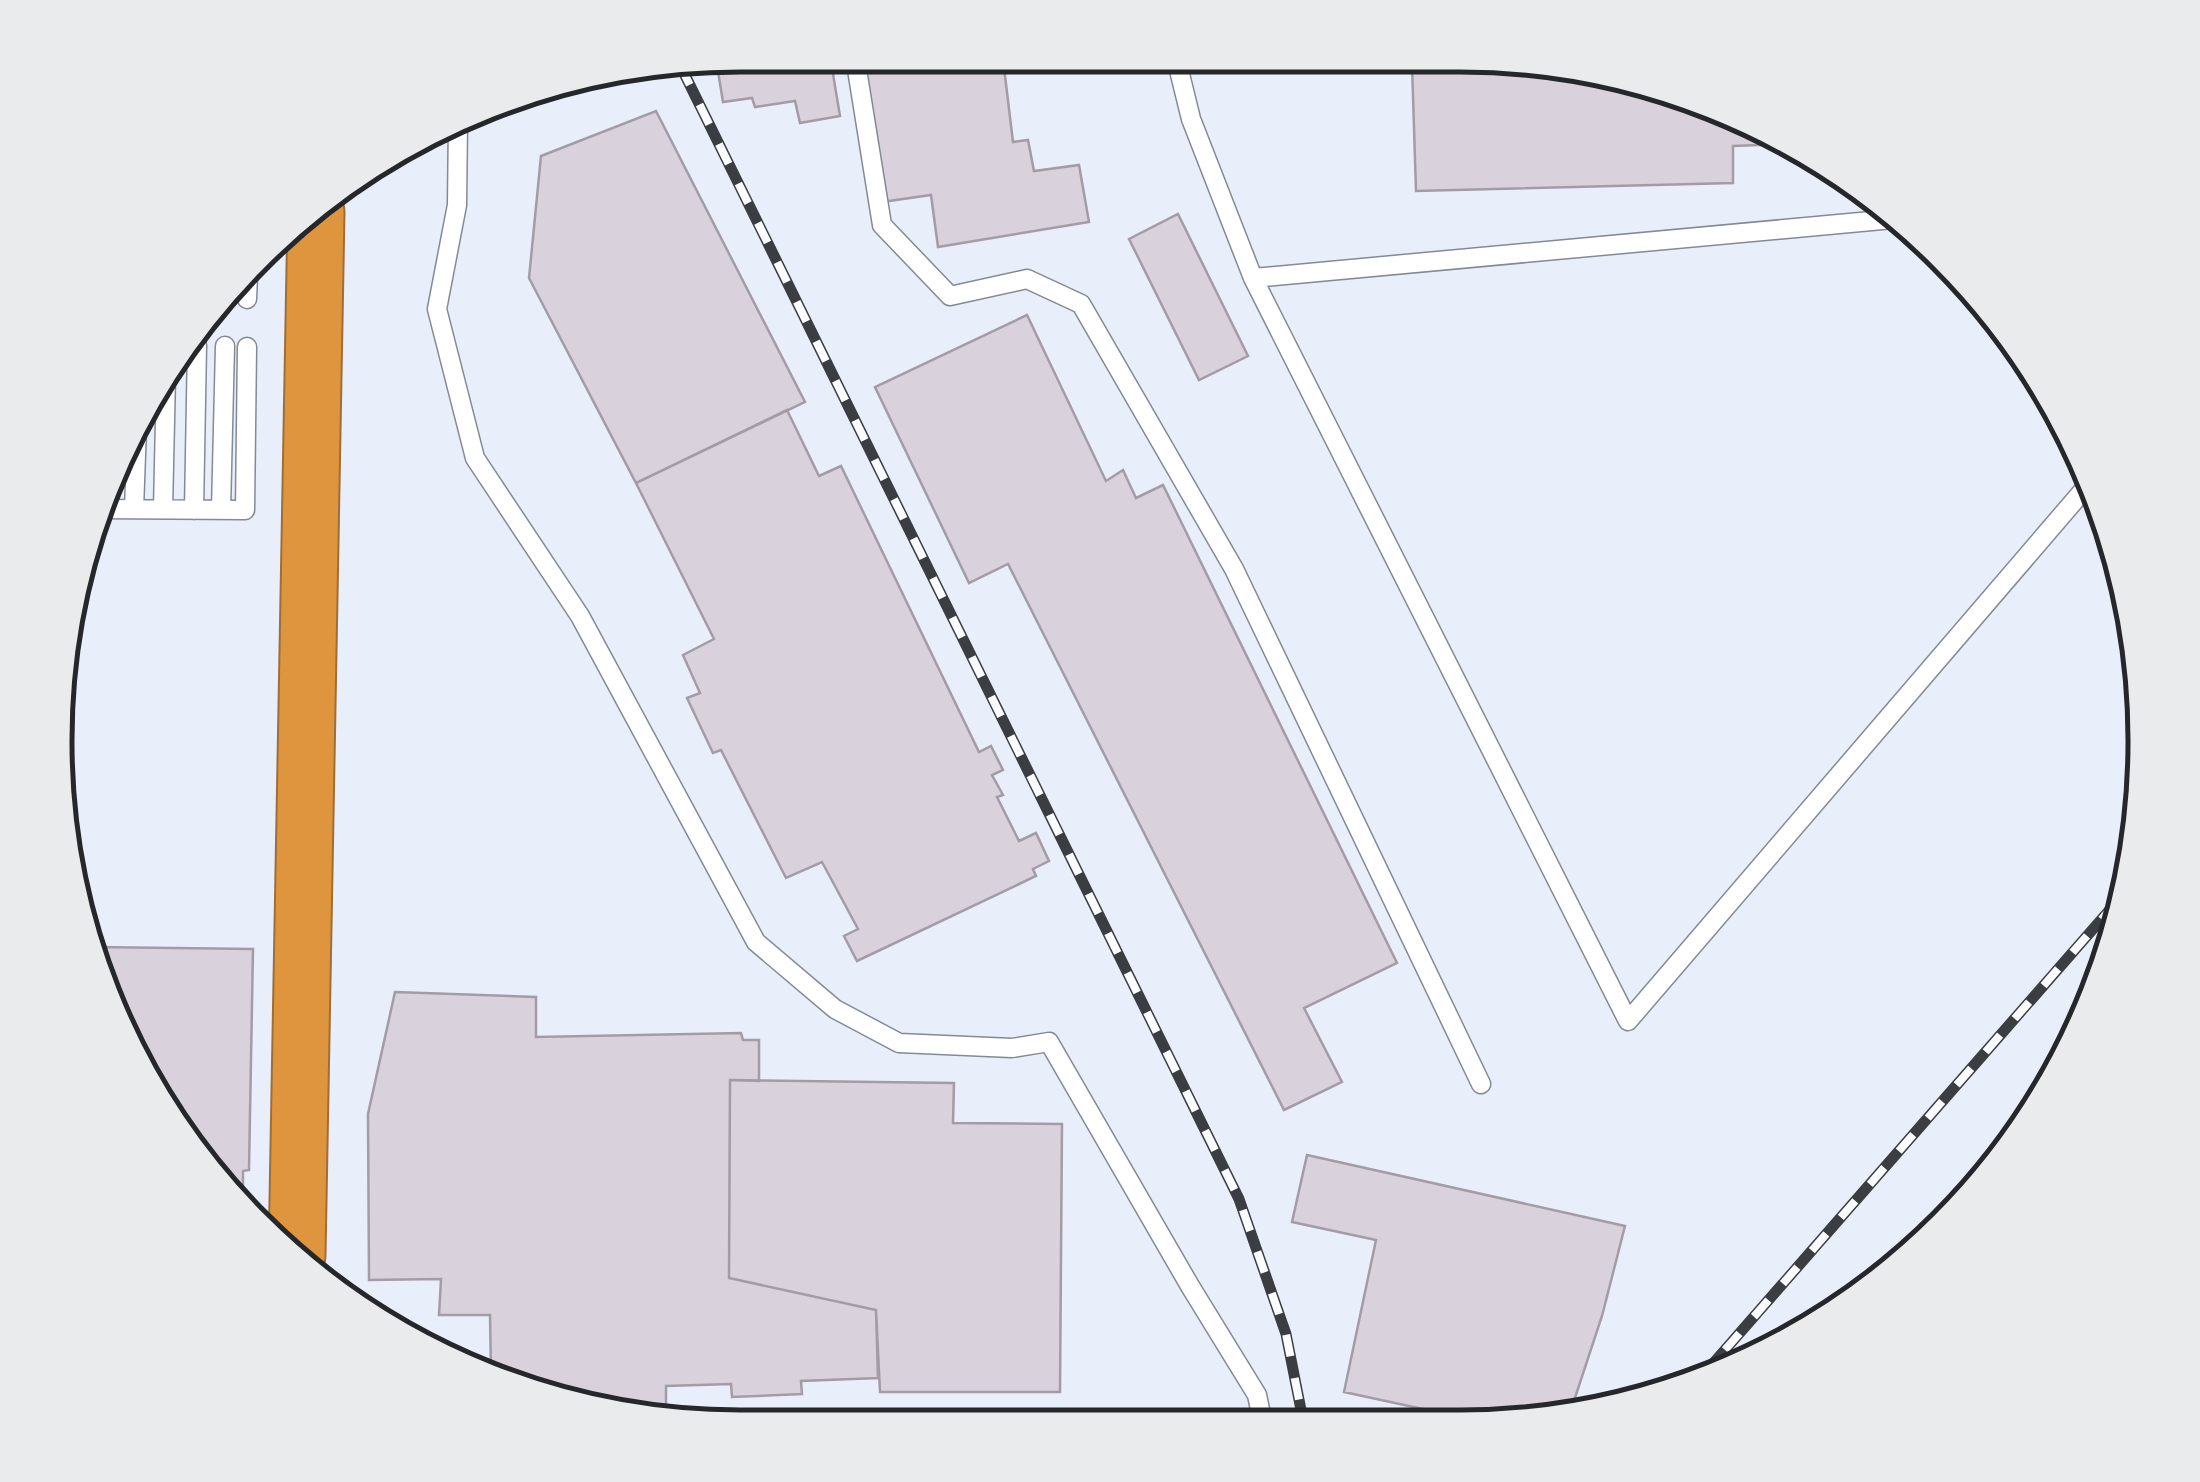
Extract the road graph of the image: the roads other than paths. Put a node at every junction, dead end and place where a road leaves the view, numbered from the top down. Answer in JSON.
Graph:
{"nodes":[{"id":1,"x":857,"y":72,"type":"edge"},
{"id":2,"x":1179,"y":72,"type":"edge"},
{"id":3,"x":458,"y":135,"type":"edge"},
{"id":4,"x":1879,"y":221,"type":"edge"},
{"id":5,"x":316,"y":225,"type":"edge"},
{"id":6,"x":1253,"y":278,"type":"junction"},
{"id":7,"x":248,"y":289,"type":"edge"},
{"id":8,"x":248,"y":299,"type":"dead end"},
{"id":9,"x":225,"y":346,"type":"dead end"},
{"id":10,"x":247,"y":347,"type":"dead end"},
{"id":11,"x":197,"y":354,"type":"edge"},
{"id":12,"x":166,"y":401,"type":"edge"},
{"id":13,"x":135,"y":458,"type":"edge"},
{"id":14,"x":2080,"y":494,"type":"edge"},
{"id":15,"x":114,"y":509,"type":"edge"},
{"id":16,"x":134,"y":509,"type":"junction"},
{"id":17,"x":164,"y":509,"type":"junction"},
{"id":18,"x":194,"y":510,"type":"junction"},
{"id":19,"x":221,"y":510,"type":"junction"},
{"id":20,"x":1481,"y":1084,"type":"dead end"},
{"id":21,"x":297,"y":1241,"type":"edge"},
{"id":22,"x":1261,"y":1410,"type":"edge"}],
"edges":[{"from":1,"to":20,"type":"lane"},
{"from":2,"to":6,"type":"lane"},
{"from":3,"to":22,"type":"lane"},
{"from":4,"to":6,"type":"lane"},
{"from":5,"to":21,"type":"highway"},
{"from":6,"to":14,"type":"lane"},
{"from":7,"to":8,"type":"lane"},
{"from":9,"to":19,"type":"lane"},
{"from":10,"to":19,"type":"lane"},
{"from":11,"to":18,"type":"lane"},
{"from":12,"to":17,"type":"lane"},
{"from":13,"to":16,"type":"lane"},
{"from":15,"to":16,"type":"lane"},
{"from":16,"to":17,"type":"lane"},
{"from":17,"to":18,"type":"lane"},
{"from":18,"to":19,"type":"lane"}]}
